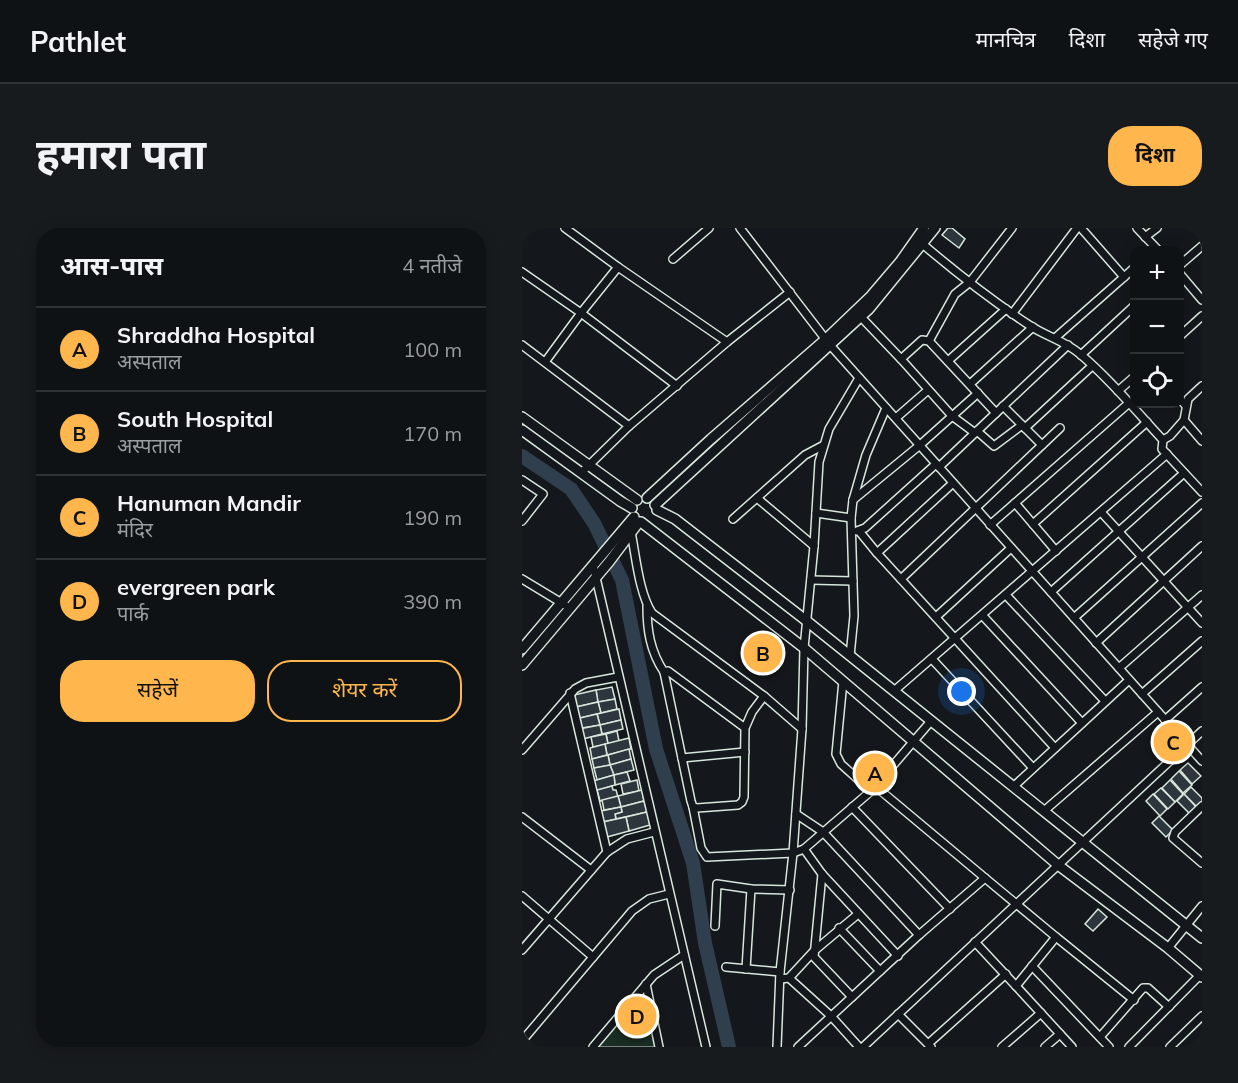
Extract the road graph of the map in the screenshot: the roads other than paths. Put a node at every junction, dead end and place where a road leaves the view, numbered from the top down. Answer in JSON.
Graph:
{"nodes":[{"id":1,"x":565,"y":228,"type":"edge"},
{"id":2,"x":709,"y":228,"type":"edge"},
{"id":3,"x":740,"y":228,"type":"edge"},
{"id":4,"x":924,"y":228,"type":"edge"},
{"id":5,"x":935,"y":228,"type":"edge"},
{"id":6,"x":1012,"y":228,"type":"edge"},
{"id":7,"x":1079,"y":228,"type":"edge"},
{"id":8,"x":1137,"y":228,"type":"edge"},
{"id":9,"x":1156,"y":228,"type":"edge"},
{"id":10,"x":1145,"y":237,"type":"junction"},
{"id":11,"x":920,"y":241,"type":"junction"},
{"id":12,"x":1153,"y":246,"type":"edge"},
{"id":13,"x":1202,"y":246,"type":"edge"},
{"id":14,"x":673,"y":260,"type":"dead end"},
{"id":15,"x":1184,"y":261,"type":"edge"},
{"id":16,"x":618,"y":267,"type":"junction"},
{"id":17,"x":522,"y":272,"type":"edge"},
{"id":18,"x":1130,"y":272,"type":"edge"},
{"id":19,"x":1124,"y":277,"type":"junction"},
{"id":20,"x":1184,"y":280,"type":"edge"},
{"id":21,"x":970,"y":282,"type":"junction"},
{"id":22,"x":790,"y":292,"type":"junction"},
{"id":23,"x":1202,"y":300,"type":"edge"},
{"id":24,"x":1130,"y":310,"type":"edge"},
{"id":25,"x":1009,"y":311,"type":"junction"},
{"id":26,"x":581,"y":313,"type":"junction"},
{"id":27,"x":1202,"y":316,"type":"edge"},
{"id":28,"x":861,"y":317,"type":"junction"},
{"id":29,"x":1033,"y":327,"type":"junction"},
{"id":30,"x":1184,"y":332,"type":"edge"},
{"id":31,"x":1055,"y":339,"type":"junction"},
{"id":32,"x":929,"y":341,"type":"junction"},
{"id":33,"x":727,"y":342,"type":"junction"},
{"id":34,"x":828,"y":342,"type":"junction"},
{"id":35,"x":522,"y":345,"type":"edge"},
{"id":36,"x":1068,"y":345,"type":"junction"},
{"id":37,"x":1081,"y":355,"type":"junction"},
{"id":38,"x":901,"y":359,"type":"junction"},
{"id":39,"x":948,"y":361,"type":"junction"},
{"id":40,"x":545,"y":362,"type":"junction"},
{"id":41,"x":1092,"y":366,"type":"junction"},
{"id":42,"x":860,"y":378,"type":"junction"},
{"id":43,"x":1130,"y":380,"type":"edge"},
{"id":44,"x":970,"y":384,"type":"junction"},
{"id":45,"x":677,"y":386,"type":"junction"},
{"id":46,"x":1202,"y":386,"type":"edge"},
{"id":47,"x":928,"y":390,"type":"junction"},
{"id":48,"x":1118,"y":391,"type":"junction"},
{"id":49,"x":978,"y":393,"type":"junction"},
{"id":50,"x":1129,"y":403,"type":"junction"},
{"id":51,"x":1004,"y":406,"type":"junction"},
{"id":52,"x":1186,"y":406,"type":"joint"},
{"id":53,"x":886,"y":408,"type":"junction"},
{"id":54,"x":996,"y":413,"type":"junction"},
{"id":55,"x":952,"y":416,"type":"junction"},
{"id":56,"x":522,"y":417,"type":"edge"},
{"id":57,"x":896,"y":418,"type":"junction"},
{"id":58,"x":1184,"y":420,"type":"junction"},
{"id":59,"x":1147,"y":422,"type":"junction"},
{"id":60,"x":629,"y":426,"type":"junction"},
{"id":61,"x":1024,"y":427,"type":"junction"},
{"id":62,"x":1060,"y":428,"type":"dead end"},
{"id":63,"x":522,"y":430,"type":"edge"},
{"id":64,"x":976,"y":432,"type":"junction"},
{"id":65,"x":1163,"y":440,"type":"junction"},
{"id":66,"x":1202,"y":441,"type":"edge"},
{"id":67,"x":920,"y":445,"type":"junction"},
{"id":68,"x":1042,"y":445,"type":"junction"},
{"id":69,"x":822,"y":446,"type":"junction"},
{"id":70,"x":1167,"y":454,"type":"junction"},
{"id":71,"x":938,"y":466,"type":"junction"},
{"id":72,"x":584,"y":469,"type":"junction"},
{"id":73,"x":1185,"y":473,"type":"junction"},
{"id":74,"x":522,"y":480,"type":"edge"},
{"id":75,"x":953,"y":483,"type":"junction"},
{"id":76,"x":1202,"y":492,"type":"edge"},
{"id":77,"x":647,"y":498,"type":"junction"},
{"id":78,"x":757,"y":498,"type":"junction"},
{"id":79,"x":853,"y":500,"type":"junction"},
{"id":80,"x":1016,"y":502,"type":"junction"},
{"id":81,"x":1202,"y":503,"type":"edge"},
{"id":82,"x":656,"y":508,"type":"junction"},
{"id":83,"x":976,"y":508,"type":"junction"},
{"id":84,"x":1101,"y":512,"type":"junction"},
{"id":85,"x":816,"y":513,"type":"junction"},
{"id":86,"x":637,"y":514,"type":"junction"},
{"id":87,"x":523,"y":517,"type":"edge"},
{"id":88,"x":851,"y":518,"type":"junction"},
{"id":89,"x":734,"y":519,"type":"dead end"},
{"id":90,"x":1033,"y":524,"type":"junction"},
{"id":91,"x":990,"y":525,"type":"junction"},
{"id":92,"x":1119,"y":531,"type":"junction"},
{"id":93,"x":856,"y":532,"type":"junction"},
{"id":94,"x":626,"y":535,"type":"junction"},
{"id":95,"x":814,"y":546,"type":"junction"},
{"id":96,"x":1202,"y":546,"type":"edge"},
{"id":97,"x":1011,"y":548,"type":"junction"},
{"id":98,"x":1056,"y":551,"type":"junction"},
{"id":99,"x":877,"y":553,"type":"junction"},
{"id":100,"x":1142,"y":556,"type":"junction"},
{"id":101,"x":593,"y":565,"type":"junction"},
{"id":102,"x":1032,"y":572,"type":"junction"},
{"id":103,"x":596,"y":578,"type":"junction"},
{"id":104,"x":522,"y":579,"type":"edge"},
{"id":105,"x":901,"y":579,"type":"junction"},
{"id":106,"x":811,"y":580,"type":"junction"},
{"id":107,"x":853,"y":581,"type":"junction"},
{"id":108,"x":1164,"y":581,"type":"junction"},
{"id":109,"x":1051,"y":592,"type":"junction"},
{"id":110,"x":1006,"y":595,"type":"junction"},
{"id":111,"x":1202,"y":595,"type":"edge"},
{"id":112,"x":561,"y":603,"type":"junction"},
{"id":113,"x":647,"y":606,"type":"junction"},
{"id":114,"x":570,"y":608,"type":"junction"},
{"id":115,"x":1188,"y":608,"type":"junction"},
{"id":116,"x":983,"y":616,"type":"junction"},
{"id":117,"x":936,"y":617,"type":"junction"},
{"id":118,"x":1074,"y":618,"type":"junction"},
{"id":119,"x":806,"y":621,"type":"junction"},
{"id":120,"x":1202,"y":623,"type":"edge"},
{"id":121,"x":956,"y":639,"type":"junction"},
{"id":122,"x":1202,"y":641,"type":"edge"},
{"id":123,"x":1096,"y":643,"type":"junction"},
{"id":124,"x":522,"y":648,"type":"edge"},
{"id":125,"x":804,"y":648,"type":"junction"},
{"id":126,"x":850,"y":656,"type":"junction"},
{"id":127,"x":932,"y":659,"type":"junction"},
{"id":128,"x":522,"y":665,"type":"edge"},
{"id":129,"x":1119,"y":668,"type":"junction"},
{"id":130,"x":663,"y":672,"type":"junction"},
{"id":131,"x":618,"y":677,"type":"junction"},
{"id":132,"x":1129,"y":680,"type":"junction"},
{"id":133,"x":843,"y":681,"type":"junction"},
{"id":134,"x":1202,"y":687,"type":"edge"},
{"id":135,"x":894,"y":692,"type":"junction"},
{"id":136,"x":570,"y":693,"type":"junction"},
{"id":137,"x":1142,"y":694,"type":"junction"},
{"id":138,"x":764,"y":696,"type":"junction"},
{"id":139,"x":1105,"y":702,"type":"junction"},
{"id":140,"x":1158,"y":712,"type":"junction"},
{"id":141,"x":1165,"y":720,"type":"junction"},
{"id":142,"x":931,"y":721,"type":"junction"},
{"id":143,"x":1082,"y":723,"type":"junction"},
{"id":144,"x":745,"y":728,"type":"junction"},
{"id":145,"x":802,"y":729,"type":"junction"},
{"id":146,"x":1202,"y":731,"type":"edge"},
{"id":147,"x":914,"y":741,"type":"junction"},
{"id":148,"x":1187,"y":745,"type":"junction"},
{"id":149,"x":1055,"y":748,"type":"junction"},
{"id":150,"x":522,"y":750,"type":"edge"},
{"id":151,"x":745,"y":752,"type":"junction"},
{"id":152,"x":682,"y":758,"type":"junction"},
{"id":153,"x":1202,"y":761,"type":"edge"},
{"id":154,"x":1033,"y":768,"type":"junction"},
{"id":155,"x":1013,"y":787,"type":"junction"},
{"id":156,"x":873,"y":788,"type":"junction"},
{"id":157,"x":1202,"y":806,"type":"edge"},
{"id":158,"x":693,"y":807,"type":"junction"},
{"id":159,"x":852,"y":807,"type":"junction"},
{"id":160,"x":1044,"y":811,"type":"junction"},
{"id":161,"x":796,"y":814,"type":"junction"},
{"id":162,"x":522,"y":817,"type":"edge"},
{"id":163,"x":654,"y":832,"type":"junction"},
{"id":164,"x":823,"y":832,"type":"junction"},
{"id":165,"x":1082,"y":842,"type":"junction"},
{"id":166,"x":804,"y":849,"type":"junction"},
{"id":167,"x":607,"y":852,"type":"junction"},
{"id":168,"x":793,"y":854,"type":"junction"},
{"id":169,"x":1202,"y":863,"type":"edge"},
{"id":170,"x":1058,"y":864,"type":"junction"},
{"id":171,"x":591,"y":870,"type":"junction"},
{"id":172,"x":822,"y":874,"type":"junction"},
{"id":173,"x":985,"y":878,"type":"junction"},
{"id":174,"x":751,"y":889,"type":"junction"},
{"id":175,"x":790,"y":890,"type":"junction"},
{"id":176,"x":669,"y":894,"type":"junction"},
{"id":177,"x":522,"y":896,"type":"edge"},
{"id":178,"x":1017,"y":903,"type":"junction"},
{"id":179,"x":1202,"y":906,"type":"edge"},
{"id":180,"x":950,"y":909,"type":"junction"},
{"id":181,"x":858,"y":914,"type":"junction"},
{"id":182,"x":549,"y":919,"type":"junction"},
{"id":183,"x":715,"y":926,"type":"dead end"},
{"id":184,"x":1186,"y":926,"type":"junction"},
{"id":185,"x":839,"y":928,"type":"junction"},
{"id":186,"x":919,"y":934,"type":"junction"},
{"id":187,"x":1056,"y":937,"type":"junction"},
{"id":188,"x":1202,"y":938,"type":"edge"},
{"id":189,"x":975,"y":942,"type":"junction"},
{"id":190,"x":1168,"y":948,"type":"junction"},
{"id":191,"x":522,"y":950,"type":"edge"},
{"id":192,"x":814,"y":951,"type":"junction"},
{"id":193,"x":684,"y":955,"type":"junction"},
{"id":194,"x":898,"y":956,"type":"junction"},
{"id":195,"x":593,"y":957,"type":"junction"},
{"id":196,"x":1032,"y":966,"type":"junction"},
{"id":197,"x":726,"y":967,"type":"dead end"},
{"id":198,"x":746,"y":969,"type":"junction"},
{"id":199,"x":880,"y":971,"type":"junction"},
{"id":200,"x":1006,"y":974,"type":"junction"},
{"id":201,"x":780,"y":975,"type":"junction"},
{"id":202,"x":1201,"y":976,"type":"edge"},
{"id":203,"x":789,"y":978,"type":"junction"},
{"id":204,"x":646,"y":984,"type":"junction"},
{"id":205,"x":1016,"y":986,"type":"junction"},
{"id":206,"x":852,"y":997,"type":"junction"},
{"id":207,"x":1134,"y":999,"type":"junction"},
{"id":208,"x":1169,"y":1007,"type":"junction"},
{"id":209,"x":1041,"y":1013,"type":"junction"},
{"id":210,"x":898,"y":1014,"type":"junction"},
{"id":211,"x":831,"y":1016,"type":"junction"},
{"id":212,"x":1202,"y":1016,"type":"edge"},
{"id":213,"x":1060,"y":1034,"type":"junction"},
{"id":214,"x":1100,"y":1037,"type":"junction"},
{"id":215,"x":522,"y":1041,"type":"edge"},
{"id":216,"x":872,"y":1044,"type":"edge"},
{"id":217,"x":929,"y":1045,"type":"edge"},
{"id":218,"x":593,"y":1047,"type":"edge"},
{"id":219,"x":659,"y":1047,"type":"edge"},
{"id":220,"x":706,"y":1047,"type":"edge"},
{"id":221,"x":777,"y":1047,"type":"edge"},
{"id":222,"x":798,"y":1047,"type":"edge"},
{"id":223,"x":861,"y":1047,"type":"edge"},
{"id":224,"x":1002,"y":1047,"type":"edge"},
{"id":225,"x":1045,"y":1047,"type":"edge"},
{"id":226,"x":1072,"y":1047,"type":"edge"},
{"id":227,"x":1109,"y":1047,"type":"edge"},
{"id":228,"x":1129,"y":1047,"type":"edge"},
{"id":229,"x":1170,"y":1047,"type":"edge"}],
"edges":[{"from":1,"to":16,"type":"street"},
{"from":2,"to":14,"type":"street"},
{"from":3,"to":22,"type":"street"},
{"from":4,"to":11,"type":"street"},
{"from":5,"to":11,"type":"street"},
{"from":6,"to":21,"type":"street"},
{"from":7,"to":19,"type":"street"},
{"from":7,"to":25,"type":"street"},
{"from":8,"to":10,"type":"street"},
{"from":9,"to":10,"type":"street"},
{"from":10,"to":12,"type":"street"},
{"from":11,"to":21,"type":"street"},
{"from":11,"to":28,"type":"street"},
{"from":11,"to":34,"type":"street"},
{"from":13,"to":15,"type":"street"},
{"from":16,"to":26,"type":"street"},
{"from":16,"to":33,"type":"street"},
{"from":17,"to":26,"type":"street"},
{"from":18,"to":19,"type":"street"},
{"from":19,"to":31,"type":"street"},
{"from":20,"to":23,"type":"street"},
{"from":21,"to":25,"type":"street"},
{"from":21,"to":32,"type":"street"},
{"from":22,"to":33,"type":"street"},
{"from":22,"to":34,"type":"street"},
{"from":24,"to":37,"type":"street"},
{"from":25,"to":29,"type":"street"},
{"from":25,"to":39,"type":"street"},
{"from":26,"to":40,"type":"street"},
{"from":26,"to":45,"type":"street"},
{"from":27,"to":30,"type":"street"},
{"from":28,"to":34,"type":"street"},
{"from":28,"to":38,"type":"street"},
{"from":29,"to":31,"type":"street"},
{"from":29,"to":44,"type":"street"},
{"from":31,"to":36,"type":"street"},
{"from":32,"to":38,"type":"street"},
{"from":32,"to":39,"type":"street"},
{"from":33,"to":45,"type":"street"},
{"from":34,"to":42,"type":"street"},
{"from":34,"to":77,"type":"street"},
{"from":34,"to":82,"type":"street"},
{"from":35,"to":40,"type":"street"},
{"from":36,"to":37,"type":"street"},
{"from":36,"to":51,"type":"street"},
{"from":37,"to":41,"type":"street"},
{"from":38,"to":47,"type":"street"},
{"from":39,"to":44,"type":"street"},
{"from":40,"to":60,"type":"street"},
{"from":41,"to":48,"type":"street"},
{"from":41,"to":61,"type":"street"},
{"from":42,"to":53,"type":"street"},
{"from":42,"to":69,"type":"street"},
{"from":43,"to":48,"type":"street"},
{"from":44,"to":49,"type":"street"},
{"from":45,"to":60,"type":"street"},
{"from":46,"to":52,"type":"street"},
{"from":47,"to":55,"type":"street"},
{"from":47,"to":57,"type":"street"},
{"from":48,"to":50,"type":"street"},
{"from":49,"to":54,"type":"street"},
{"from":49,"to":55,"type":"street"},
{"from":50,"to":59,"type":"street"},
{"from":50,"to":80,"type":"street"},
{"from":51,"to":54,"type":"street"},
{"from":51,"to":61,"type":"street"},
{"from":52,"to":58,"type":"street"},
{"from":53,"to":57,"type":"street"},
{"from":53,"to":79,"type":"street"},
{"from":54,"to":64,"type":"street"},
{"from":55,"to":64,"type":"street"},
{"from":55,"to":67,"type":"street"},
{"from":56,"to":72,"type":"street"},
{"from":57,"to":67,"type":"street"},
{"from":58,"to":65,"type":"street"},
{"from":58,"to":66,"type":"street"},
{"from":59,"to":65,"type":"street"},
{"from":59,"to":90,"type":"street"},
{"from":60,"to":72,"type":"street"},
{"from":61,"to":64,"type":"street"},
{"from":61,"to":68,"type":"street"},
{"from":62,"to":68,"type":"street"},
{"from":63,"to":72,"type":"street"},
{"from":64,"to":71,"type":"street"},
{"from":65,"to":70,"type":"street"},
{"from":67,"to":71,"type":"street"},
{"from":67,"to":79,"type":"street"},
{"from":68,"to":83,"type":"street"},
{"from":69,"to":78,"type":"street"},
{"from":69,"to":85,"type":"street"},
{"from":70,"to":73,"type":"street"},
{"from":70,"to":84,"type":"street"},
{"from":71,"to":75,"type":"street"},
{"from":71,"to":93,"type":"street"},
{"from":72,"to":86,"type":"street"},
{"from":73,"to":76,"type":"street"},
{"from":73,"to":92,"type":"street"},
{"from":74,"to":87,"type":"street"},
{"from":75,"to":83,"type":"street"},
{"from":75,"to":99,"type":"street"},
{"from":77,"to":82,"type":"street"},
{"from":77,"to":86,"type":"street"},
{"from":78,"to":89,"type":"street"},
{"from":78,"to":95,"type":"street"},
{"from":79,"to":88,"type":"street"},
{"from":80,"to":90,"type":"street"},
{"from":80,"to":91,"type":"street"},
{"from":81,"to":100,"type":"street"},
{"from":82,"to":86,"type":"street"},
{"from":82,"to":119,"type":"street"},
{"from":83,"to":91,"type":"street"},
{"from":83,"to":105,"type":"street"},
{"from":84,"to":92,"type":"street"},
{"from":84,"to":98,"type":"street"},
{"from":85,"to":88,"type":"street"},
{"from":85,"to":95,"type":"street"},
{"from":86,"to":94,"type":"street"},
{"from":86,"to":125,"type":"street"},
{"from":88,"to":93,"type":"street"},
{"from":90,"to":98,"type":"street"},
{"from":91,"to":97,"type":"street"},
{"from":92,"to":100,"type":"street"},
{"from":92,"to":109,"type":"street"},
{"from":93,"to":99,"type":"street"},
{"from":93,"to":107,"type":"street"},
{"from":94,"to":101,"type":"street"},
{"from":94,"to":103,"type":"street"},
{"from":94,"to":113,"type":"street"},
{"from":95,"to":106,"type":"street"},
{"from":96,"to":108,"type":"street"},
{"from":97,"to":102,"type":"street"},
{"from":97,"to":117,"type":"street"},
{"from":98,"to":102,"type":"street"},
{"from":99,"to":105,"type":"street"},
{"from":100,"to":108,"type":"street"},
{"from":100,"to":118,"type":"street"},
{"from":101,"to":103,"type":"street"},
{"from":101,"to":112,"type":"street"},
{"from":102,"to":109,"type":"street"},
{"from":102,"to":110,"type":"street"},
{"from":103,"to":114,"type":"street"},
{"from":103,"to":131,"type":"street"},
{"from":104,"to":112,"type":"street"},
{"from":105,"to":117,"type":"street"},
{"from":106,"to":107,"type":"street"},
{"from":106,"to":119,"type":"street"},
{"from":107,"to":126,"type":"street"},
{"from":108,"to":115,"type":"street"},
{"from":108,"to":123,"type":"street"},
{"from":109,"to":118,"type":"street"},
{"from":110,"to":116,"type":"street"},
{"from":110,"to":139,"type":"street"},
{"from":111,"to":115,"type":"street"},
{"from":112,"to":114,"type":"street"},
{"from":112,"to":124,"type":"street"},
{"from":113,"to":130,"type":"street"},
{"from":113,"to":138,"type":"street"},
{"from":114,"to":128,"type":"street"},
{"from":115,"to":120,"type":"street"},
{"from":115,"to":129,"type":"street"},
{"from":116,"to":121,"type":"street"},
{"from":116,"to":143,"type":"street"},
{"from":117,"to":121,"type":"street"},
{"from":118,"to":123,"type":"street"},
{"from":119,"to":125,"type":"street"},
{"from":119,"to":126,"type":"street"},
{"from":121,"to":127,"type":"street"},
{"from":121,"to":149,"type":"street"},
{"from":122,"to":137,"type":"street"},
{"from":123,"to":129,"type":"street"},
{"from":125,"to":133,"type":"street"},
{"from":125,"to":145,"type":"street"},
{"from":126,"to":135,"type":"street"},
{"from":127,"to":135,"type":"street"},
{"from":127,"to":154,"type":"street"},
{"from":129,"to":132,"type":"street"},
{"from":130,"to":144,"type":"street"},
{"from":130,"to":152,"type":"street"},
{"from":131,"to":136,"type":"street"},
{"from":131,"to":163,"type":"street"},
{"from":132,"to":137,"type":"street"},
{"from":132,"to":139,"type":"street"},
{"from":133,"to":147,"type":"street"},
{"from":133,"to":156,"type":"street"},
{"from":134,"to":141,"type":"street"},
{"from":135,"to":142,"type":"street"},
{"from":136,"to":150,"type":"street"},
{"from":136,"to":167,"type":"street"},
{"from":137,"to":140,"type":"street"},
{"from":138,"to":144,"type":"street"},
{"from":138,"to":145,"type":"street"},
{"from":139,"to":143,"type":"street"},
{"from":140,"to":141,"type":"street"},
{"from":140,"to":160,"type":"street"},
{"from":141,"to":148,"type":"street"},
{"from":142,"to":147,"type":"street"},
{"from":142,"to":155,"type":"street"},
{"from":143,"to":149,"type":"street"},
{"from":144,"to":151,"type":"street"},
{"from":145,"to":161,"type":"street"},
{"from":146,"to":148,"type":"street"},
{"from":147,"to":156,"type":"street"},
{"from":147,"to":170,"type":"street"},
{"from":148,"to":153,"type":"street"},
{"from":148,"to":165,"type":"street"},
{"from":149,"to":154,"type":"street"},
{"from":151,"to":152,"type":"street"},
{"from":151,"to":158,"type":"street"},
{"from":152,"to":158,"type":"street"},
{"from":154,"to":155,"type":"street"},
{"from":155,"to":160,"type":"street"},
{"from":156,"to":159,"type":"street"},
{"from":156,"to":173,"type":"street"},
{"from":157,"to":169,"type":"street"},
{"from":158,"to":168,"type":"street"},
{"from":159,"to":164,"type":"street"},
{"from":159,"to":180,"type":"street"},
{"from":160,"to":165,"type":"street"},
{"from":161,"to":164,"type":"street"},
{"from":161,"to":168,"type":"street"},
{"from":162,"to":171,"type":"street"},
{"from":163,"to":167,"type":"street"},
{"from":163,"to":176,"type":"street"},
{"from":164,"to":166,"type":"street"},
{"from":164,"to":186,"type":"street"},
{"from":165,"to":170,"type":"street"},
{"from":165,"to":184,"type":"street"},
{"from":166,"to":168,"type":"street"},
{"from":166,"to":172,"type":"street"},
{"from":167,"to":171,"type":"street"},
{"from":168,"to":175,"type":"street"},
{"from":170,"to":178,"type":"street"},
{"from":170,"to":190,"type":"street"},
{"from":171,"to":182,"type":"street"},
{"from":172,"to":181,"type":"street"},
{"from":172,"to":192,"type":"street"},
{"from":173,"to":178,"type":"street"},
{"from":173,"to":180,"type":"street"},
{"from":174,"to":175,"type":"street"},
{"from":174,"to":183,"type":"street"},
{"from":174,"to":198,"type":"street"},
{"from":175,"to":201,"type":"street"},
{"from":176,"to":193,"type":"street"},
{"from":176,"to":195,"type":"street"},
{"from":177,"to":182,"type":"street"},
{"from":178,"to":187,"type":"street"},
{"from":178,"to":189,"type":"street"},
{"from":179,"to":184,"type":"street"},
{"from":180,"to":186,"type":"street"},
{"from":181,"to":185,"type":"street"},
{"from":181,"to":194,"type":"street"},
{"from":182,"to":191,"type":"street"},
{"from":182,"to":195,"type":"street"},
{"from":184,"to":188,"type":"street"},
{"from":184,"to":190,"type":"street"},
{"from":185,"to":192,"type":"street"},
{"from":185,"to":199,"type":"street"},
{"from":186,"to":194,"type":"street"},
{"from":187,"to":196,"type":"street"},
{"from":187,"to":207,"type":"street"},
{"from":189,"to":200,"type":"street"},
{"from":189,"to":210,"type":"street"},
{"from":190,"to":202,"type":"street"},
{"from":192,"to":203,"type":"street"},
{"from":192,"to":206,"type":"street"},
{"from":193,"to":204,"type":"street"},
{"from":193,"to":220,"type":"street"},
{"from":194,"to":199,"type":"street"},
{"from":195,"to":215,"type":"street"},
{"from":196,"to":205,"type":"street"},
{"from":196,"to":214,"type":"street"},
{"from":197,"to":198,"type":"street"},
{"from":198,"to":201,"type":"street"},
{"from":199,"to":206,"type":"street"},
{"from":200,"to":205,"type":"street"},
{"from":200,"to":217,"type":"street"},
{"from":201,"to":203,"type":"street"},
{"from":201,"to":221,"type":"street"},
{"from":202,"to":208,"type":"street"},
{"from":203,"to":211,"type":"street"},
{"from":204,"to":218,"type":"street"},
{"from":204,"to":219,"type":"street"},
{"from":205,"to":209,"type":"street"},
{"from":206,"to":211,"type":"street"},
{"from":207,"to":208,"type":"street"},
{"from":207,"to":214,"type":"street"},
{"from":208,"to":228,"type":"street"},
{"from":209,"to":213,"type":"street"},
{"from":209,"to":224,"type":"street"},
{"from":210,"to":216,"type":"street"},
{"from":210,"to":217,"type":"street"},
{"from":211,"to":222,"type":"street"},
{"from":211,"to":223,"type":"street"},
{"from":212,"to":229,"type":"street"},
{"from":213,"to":225,"type":"street"},
{"from":213,"to":226,"type":"street"},
{"from":214,"to":227,"type":"street"},
{"from":216,"to":223,"type":"street"}]}
